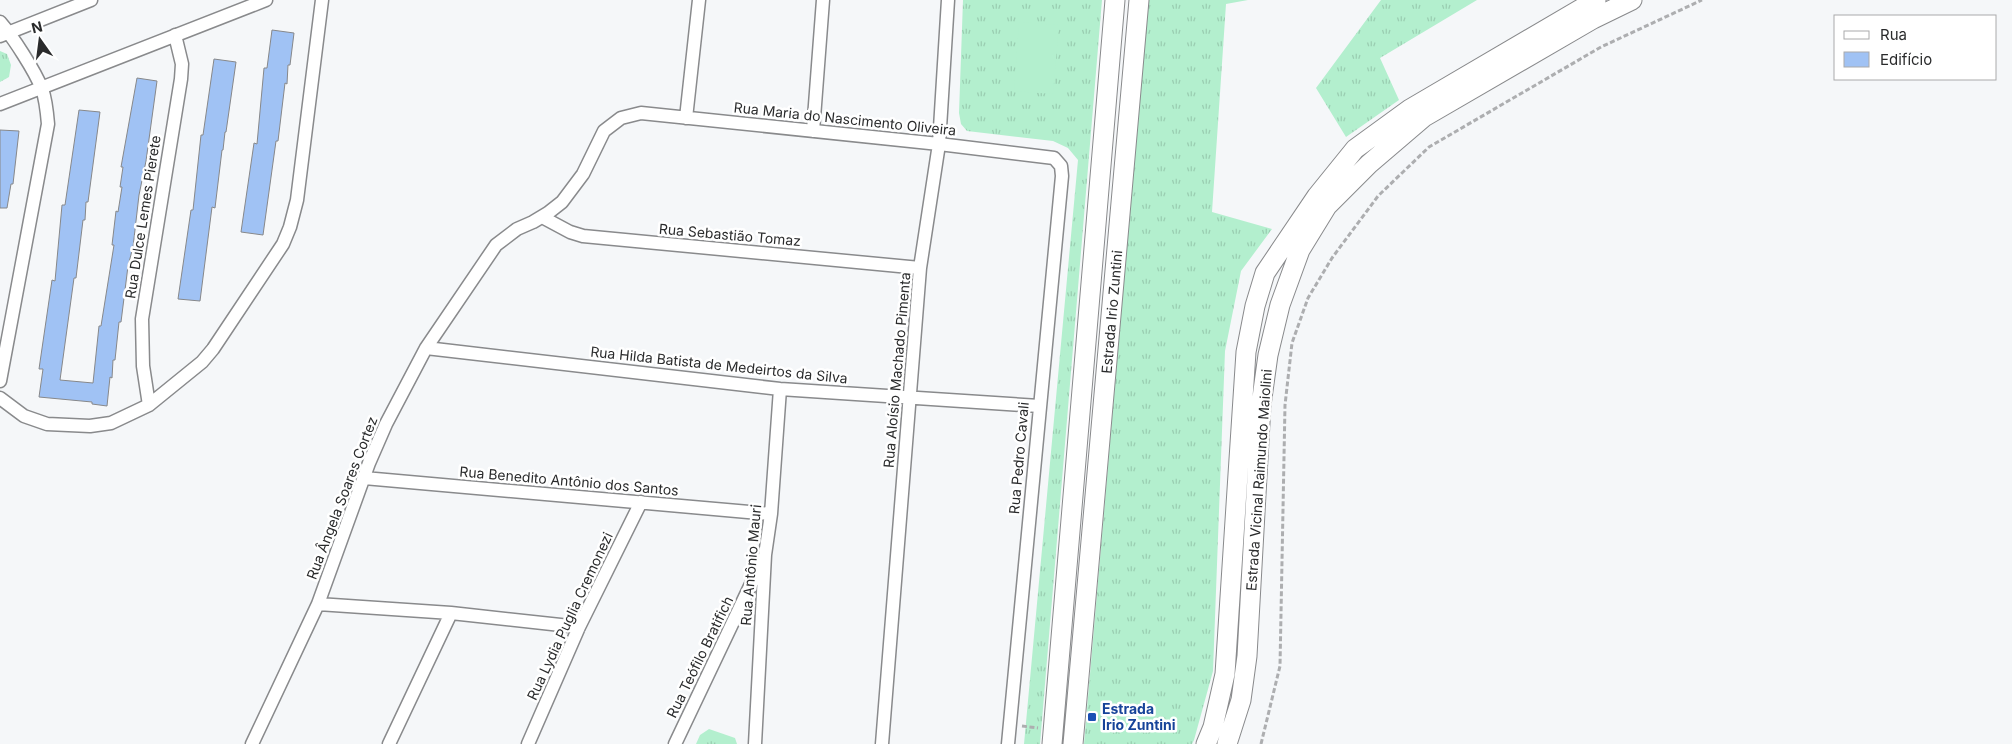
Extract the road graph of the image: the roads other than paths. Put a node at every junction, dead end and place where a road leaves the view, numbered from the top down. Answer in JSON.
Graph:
{"nodes":[{"id":1,"x":91,"y":0,"type":"edge"},
{"id":2,"x":266,"y":0,"type":"edge"},
{"id":3,"x":322,"y":0,"type":"edge"},
{"id":4,"x":699,"y":0,"type":"edge"},
{"id":5,"x":823,"y":0,"type":"edge"},
{"id":6,"x":948,"y":0,"type":"edge"},
{"id":7,"x":1115,"y":0,"type":"edge"},
{"id":8,"x":1138,"y":0,"type":"edge"},
{"id":9,"x":1596,"y":0,"type":"edge"},
{"id":10,"x":1632,"y":0,"type":"edge"},
{"id":11,"x":3,"y":30,"type":"edge"},
{"id":12,"x":175,"y":35,"type":"junction"},
{"id":13,"x":42,"y":87,"type":"junction"},
{"id":14,"x":0,"y":104,"type":"edge"},
{"id":15,"x":686,"y":118,"type":"junction"},
{"id":16,"x":614,"y":121,"type":"joint"},
{"id":17,"x":813,"y":132,"type":"junction"},
{"id":18,"x":940,"y":144,"type":"junction"},
{"id":19,"x":1062,"y":176,"type":"joint"},
{"id":20,"x":542,"y":217,"type":"junction"},
{"id":21,"x":920,"y":268,"type":"junction"},
{"id":22,"x":426,"y":348,"type":"junction"},
{"id":23,"x":0,"y":381,"type":"edge"},
{"id":24,"x":780,"y":390,"type":"junction"},
{"id":25,"x":0,"y":398,"type":"edge"},
{"id":26,"x":910,"y":398,"type":"junction"},
{"id":27,"x":150,"y":405,"type":"junction"},
{"id":28,"x":1039,"y":406,"type":"junction"},
{"id":29,"x":364,"y":478,"type":"junction"},
{"id":30,"x":641,"y":502,"type":"junction"},
{"id":31,"x":771,"y":514,"type":"junction"},
{"id":32,"x":765,"y":555,"type":"junction"},
{"id":33,"x":318,"y":604,"type":"junction"},
{"id":34,"x":451,"y":613,"type":"junction"},
{"id":35,"x":579,"y":627,"type":"junction"},
{"id":36,"x":252,"y":744,"type":"edge"},
{"id":37,"x":389,"y":744,"type":"edge"},
{"id":38,"x":528,"y":744,"type":"edge"},
{"id":39,"x":675,"y":744,"type":"edge"},
{"id":40,"x":755,"y":744,"type":"edge"},
{"id":41,"x":882,"y":744,"type":"edge"},
{"id":42,"x":1008,"y":744,"type":"edge"},
{"id":43,"x":1052,"y":744,"type":"edge"},
{"id":44,"x":1073,"y":744,"type":"edge"},
{"id":45,"x":1206,"y":744,"type":"edge"},
{"id":46,"x":1227,"y":744,"type":"edge"}],
"edges":[{"from":1,"to":11,"type":"street"},
{"from":2,"to":12,"type":"street"},
{"from":3,"to":27,"type":"street"},
{"from":4,"to":15,"type":"street"},
{"from":5,"to":17,"type":"street"},
{"from":6,"to":18,"type":"street","name":"Rua Aloísio Machado Pimenta"},
{"from":7,"to":43,"type":"main road","name":"Estrada Irio Zuntini"},
{"from":8,"to":44,"type":"main road","name":"Estrada Irio Zuntini"},
{"from":9,"to":45,"type":"main road","name":"Estrada Vicinal Raimundo Maiolini"},
{"from":10,"to":46,"type":"main road","name":"Estrada Vicinal Raimundo Maiolini"},
{"from":11,"to":13,"type":"street"},
{"from":12,"to":13,"type":"street"},
{"from":12,"to":27,"type":"street","name":"Rua Dulce Lemes Pierete"},
{"from":13,"to":14,"type":"street"},
{"from":13,"to":23,"type":"street"},
{"from":15,"to":16,"type":"street","name":"Rua Maria do Nascimento Oliveira"},
{"from":15,"to":17,"type":"street","name":"Rua Maria do Nascimento Oliveira"},
{"from":16,"to":20,"type":"street","name":"Rua Ângela Soares Cortez"},
{"from":17,"to":18,"type":"street","name":"Rua Maria do Nascimento Oliveira"},
{"from":18,"to":19,"type":"street","name":"Rua Maria do Nascimento Oliveira"},
{"from":18,"to":21,"type":"street","name":"Rua Aloísio Machado Pimenta"},
{"from":19,"to":28,"type":"street","name":"Rua Pedro Cavali"},
{"from":20,"to":21,"type":"street","name":"Rua Sebastião Tomaz"},
{"from":20,"to":22,"type":"street","name":"Rua Ângela Soares Cortez"},
{"from":21,"to":26,"type":"street","name":"Rua Aloísio Machado Pimenta"},
{"from":22,"to":24,"type":"street","name":"Rua Hilda Batista de Medeirtos da Silva"},
{"from":22,"to":29,"type":"street","name":"Rua Ângela Soares Cortez"},
{"from":24,"to":26,"type":"street","name":"Rua Hilda Batista de Medeirtos da Silva"},
{"from":24,"to":31,"type":"street","name":"Rua Antônio Mauri"},
{"from":25,"to":27,"type":"street"},
{"from":26,"to":28,"type":"street","name":"Rua Hilda Batista de Medeirtos da Silva"},
{"from":26,"to":41,"type":"street","name":"Rua Aloísio Machado Pimenta"},
{"from":28,"to":42,"type":"street","name":"Rua Pedro Cavali"},
{"from":29,"to":30,"type":"street","name":"Rua Benedito Antônio dos Santos"},
{"from":29,"to":33,"type":"street","name":"Rua Ângela Soares Cortez"},
{"from":30,"to":31,"type":"street","name":"Rua Benedito Antônio dos Santos"},
{"from":30,"to":35,"type":"street","name":"Rua Lydia Puglia Cremonezi"},
{"from":31,"to":32,"type":"street","name":"Rua Antônio Mauri"},
{"from":32,"to":39,"type":"street","name":"Rua Teófilo Bratifich"},
{"from":32,"to":40,"type":"street","name":"Rua Antônio Mauri"},
{"from":33,"to":34,"type":"street"},
{"from":33,"to":36,"type":"street","name":"Rua Ângela Soares Cortez"},
{"from":34,"to":35,"type":"street"},
{"from":34,"to":37,"type":"street"},
{"from":35,"to":38,"type":"street","name":"Rua Lydia Puglia Cremonezi"}]}
